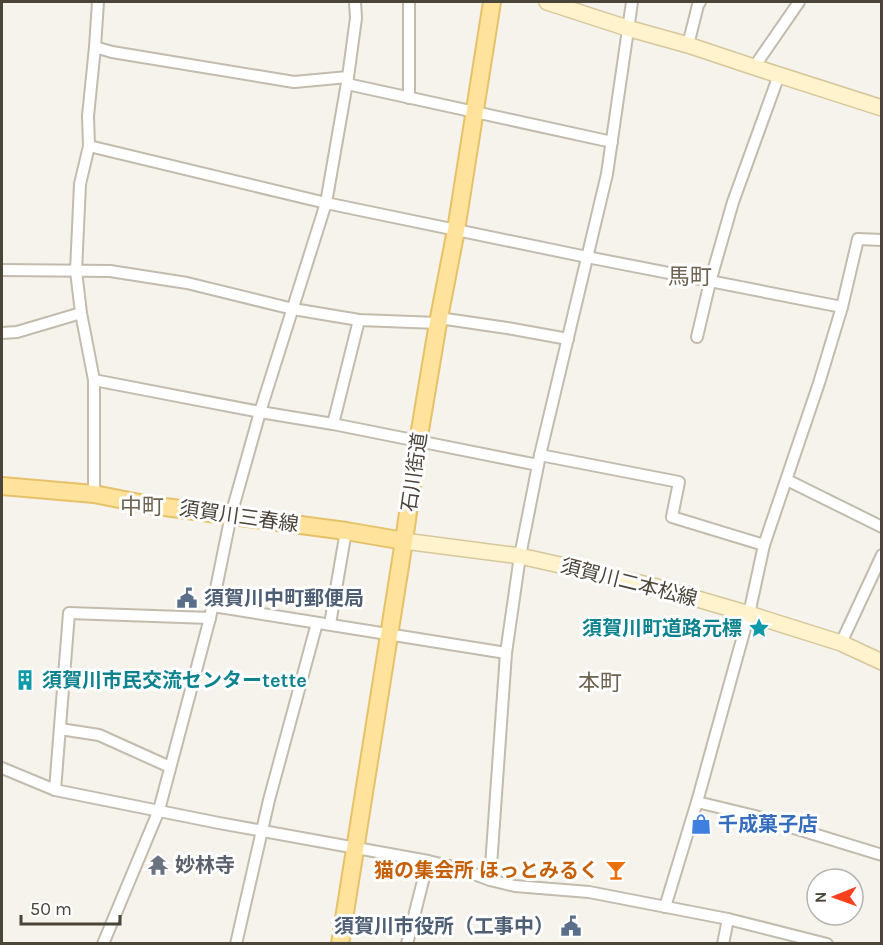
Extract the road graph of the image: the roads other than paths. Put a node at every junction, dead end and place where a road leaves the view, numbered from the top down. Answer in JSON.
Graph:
{"nodes":[{"id":1,"x":98,"y":2,"type":"edge"},
{"id":2,"x":355,"y":2,"type":"edge"},
{"id":3,"x":409,"y":2,"type":"edge"},
{"id":4,"x":492,"y":2,"type":"edge"},
{"id":5,"x":547,"y":2,"type":"edge"},
{"id":6,"x":632,"y":2,"type":"edge"},
{"id":7,"x":700,"y":2,"type":"edge"},
{"id":8,"x":799,"y":2,"type":"edge"},
{"id":9,"x":627,"y":28,"type":"junction"},
{"id":10,"x":688,"y":45,"type":"junction"},
{"id":11,"x":95,"y":47,"type":"junction"},
{"id":12,"x":754,"y":67,"type":"junction"},
{"id":13,"x":779,"y":75,"type":"junction"},
{"id":14,"x":348,"y":81,"type":"junction"},
{"id":15,"x":409,"y":98,"type":"junction"},
{"id":16,"x":882,"y":108,"type":"edge"},
{"id":17,"x":475,"y":112,"type":"junction"},
{"id":18,"x":612,"y":142,"type":"junction"},
{"id":19,"x":89,"y":146,"type":"junction"},
{"id":20,"x":326,"y":203,"type":"junction"},
{"id":21,"x":456,"y":230,"type":"junction"},
{"id":22,"x":882,"y":240,"type":"edge"},
{"id":23,"x":587,"y":257,"type":"junction"},
{"id":24,"x":2,"y":270,"type":"edge"},
{"id":25,"x":76,"y":271,"type":"junction"},
{"id":26,"x":710,"y":282,"type":"junction"},
{"id":27,"x":842,"y":307,"type":"junction"},
{"id":28,"x":293,"y":309,"type":"junction"},
{"id":29,"x":81,"y":313,"type":"junction"},
{"id":30,"x":359,"y":320,"type":"junction"},
{"id":31,"x":439,"y":320,"type":"junction"},
{"id":32,"x":2,"y":333,"type":"edge"},
{"id":33,"x":697,"y":337,"type":"dead end"},
{"id":34,"x":568,"y":339,"type":"junction"},
{"id":35,"x":94,"y":380,"type":"junction"},
{"id":36,"x":260,"y":412,"type":"junction"},
{"id":37,"x":333,"y":424,"type":"junction"},
{"id":38,"x":418,"y":442,"type":"junction"},
{"id":39,"x":539,"y":460,"type":"junction"},
{"id":40,"x":787,"y":480,"type":"junction"},
{"id":41,"x":2,"y":486,"type":"edge"},
{"id":42,"x":94,"y":494,"type":"junction"},
{"id":43,"x":231,"y":515,"type":"junction"},
{"id":44,"x":882,"y":528,"type":"edge"},
{"id":45,"x":346,"y":531,"type":"junction"},
{"id":46,"x":404,"y":541,"type":"junction"},
{"id":47,"x":764,"y":545,"type":"junction"},
{"id":48,"x":882,"y":555,"type":"edge"},
{"id":49,"x":520,"y":556,"type":"junction"},
{"id":50,"x":213,"y":606,"type":"junction"},
{"id":51,"x":749,"y":614,"type":"junction"},
{"id":52,"x":210,"y":618,"type":"junction"},
{"id":53,"x":316,"y":623,"type":"junction"},
{"id":54,"x":330,"y":624,"type":"junction"},
{"id":55,"x":389,"y":634,"type":"junction"},
{"id":56,"x":841,"y":643,"type":"junction"},
{"id":57,"x":506,"y":652,"type":"junction"},
{"id":58,"x":882,"y":662,"type":"edge"},
{"id":59,"x":60,"y":729,"type":"junction"},
{"id":60,"x":2,"y":768,"type":"edge"},
{"id":61,"x":170,"y":768,"type":"junction"},
{"id":62,"x":55,"y":790,"type":"junction"},
{"id":63,"x":697,"y":802,"type":"junction"},
{"id":64,"x":159,"y":810,"type":"junction"},
{"id":65,"x":263,"y":830,"type":"junction"},
{"id":66,"x":356,"y":849,"type":"junction"},
{"id":67,"x":882,"y":855,"type":"edge"},
{"id":68,"x":428,"y":861,"type":"junction"},
{"id":69,"x":490,"y":880,"type":"junction"},
{"id":70,"x":665,"y":907,"type":"junction"},
{"id":71,"x":728,"y":919,"type":"junction"},
{"id":72,"x":806,"y":941,"type":"edge"},
{"id":73,"x":103,"y":944,"type":"edge"},
{"id":74,"x":236,"y":944,"type":"edge"},
{"id":75,"x":340,"y":944,"type":"edge"},
{"id":76,"x":407,"y":944,"type":"edge"},
{"id":77,"x":723,"y":944,"type":"edge"},
{"id":78,"x":827,"y":944,"type":"edge"}],
"edges":[{"from":1,"to":11,"type":"street"},
{"from":2,"to":14,"type":"street"},
{"from":3,"to":15,"type":"street"},
{"from":4,"to":17,"type":"main road","name":"石川街道"},
{"from":5,"to":9,"type":"main road"},
{"from":6,"to":9,"type":"street"},
{"from":7,"to":10,"type":"street"},
{"from":8,"to":12,"type":"street"},
{"from":9,"to":10,"type":"main road"},
{"from":9,"to":18,"type":"street"},
{"from":10,"to":12,"type":"main road"},
{"from":11,"to":14,"type":"street"},
{"from":11,"to":19,"type":"street"},
{"from":12,"to":13,"type":"main road"},
{"from":13,"to":16,"type":"main road"},
{"from":13,"to":26,"type":"street"},
{"from":14,"to":15,"type":"street"},
{"from":14,"to":20,"type":"street"},
{"from":15,"to":17,"type":"street"},
{"from":17,"to":18,"type":"street"},
{"from":17,"to":21,"type":"main road","name":"石川街道"},
{"from":18,"to":23,"type":"street"},
{"from":19,"to":20,"type":"street"},
{"from":19,"to":25,"type":"street"},
{"from":20,"to":21,"type":"street"},
{"from":20,"to":28,"type":"street"},
{"from":21,"to":23,"type":"street"},
{"from":21,"to":31,"type":"main road","name":"石川街道"},
{"from":22,"to":27,"type":"street"},
{"from":23,"to":26,"type":"street"},
{"from":23,"to":34,"type":"street"},
{"from":24,"to":25,"type":"street"},
{"from":25,"to":28,"type":"street"},
{"from":25,"to":29,"type":"street"},
{"from":26,"to":27,"type":"street"},
{"from":26,"to":33,"type":"street"},
{"from":27,"to":40,"type":"street"},
{"from":28,"to":30,"type":"street"},
{"from":28,"to":36,"type":"street"},
{"from":29,"to":32,"type":"street"},
{"from":29,"to":35,"type":"street"},
{"from":30,"to":31,"type":"street"},
{"from":30,"to":37,"type":"street"},
{"from":31,"to":34,"type":"street"},
{"from":31,"to":38,"type":"main road","name":"石川街道"},
{"from":34,"to":39,"type":"street"},
{"from":35,"to":36,"type":"street"},
{"from":35,"to":42,"type":"street"},
{"from":36,"to":37,"type":"street"},
{"from":36,"to":43,"type":"street"},
{"from":37,"to":38,"type":"street"},
{"from":38,"to":39,"type":"street"},
{"from":38,"to":46,"type":"main road","name":"石川街道"},
{"from":39,"to":47,"type":"street"},
{"from":39,"to":49,"type":"street"},
{"from":40,"to":44,"type":"street"},
{"from":40,"to":47,"type":"street"},
{"from":41,"to":42,"type":"main road","name":"須賀川三春線"},
{"from":42,"to":43,"type":"main road","name":"須賀川三春線"},
{"from":43,"to":45,"type":"main road","name":"須賀川三春線"},
{"from":43,"to":50,"type":"street"},
{"from":45,"to":46,"type":"main road","name":"須賀川三春線"},
{"from":45,"to":54,"type":"street"},
{"from":46,"to":49,"type":"main road","name":"須賀川二本松線"},
{"from":46,"to":55,"type":"main road","name":"石川街道"},
{"from":47,"to":51,"type":"street"},
{"from":48,"to":56,"type":"street"},
{"from":49,"to":51,"type":"main road","name":"須賀川二本松線"},
{"from":49,"to":57,"type":"street"},
{"from":50,"to":52,"type":"street"},
{"from":50,"to":53,"type":"street"},
{"from":51,"to":56,"type":"main road","name":"須賀川二本松線"},
{"from":51,"to":63,"type":"street"},
{"from":52,"to":59,"type":"street"},
{"from":52,"to":61,"type":"street"},
{"from":53,"to":54,"type":"street"},
{"from":53,"to":65,"type":"street"},
{"from":54,"to":55,"type":"street"},
{"from":55,"to":57,"type":"street"},
{"from":55,"to":66,"type":"main road","name":"石川街道"},
{"from":56,"to":58,"type":"main road","name":"須賀川二本松線"},
{"from":57,"to":69,"type":"street"},
{"from":59,"to":61,"type":"street"},
{"from":59,"to":62,"type":"street"},
{"from":60,"to":62,"type":"street"},
{"from":61,"to":64,"type":"street"},
{"from":62,"to":64,"type":"street"},
{"from":63,"to":67,"type":"street"},
{"from":63,"to":70,"type":"street"},
{"from":64,"to":65,"type":"street"},
{"from":64,"to":73,"type":"street"},
{"from":65,"to":66,"type":"street"},
{"from":65,"to":74,"type":"street"},
{"from":66,"to":68,"type":"street"},
{"from":66,"to":75,"type":"main road","name":"石川街道"},
{"from":68,"to":69,"type":"street"},
{"from":68,"to":76,"type":"street"},
{"from":69,"to":70,"type":"street"},
{"from":70,"to":71,"type":"street"},
{"from":71,"to":72,"type":"street"},
{"from":71,"to":77,"type":"street"},
{"from":72,"to":78,"type":"street"}]}
